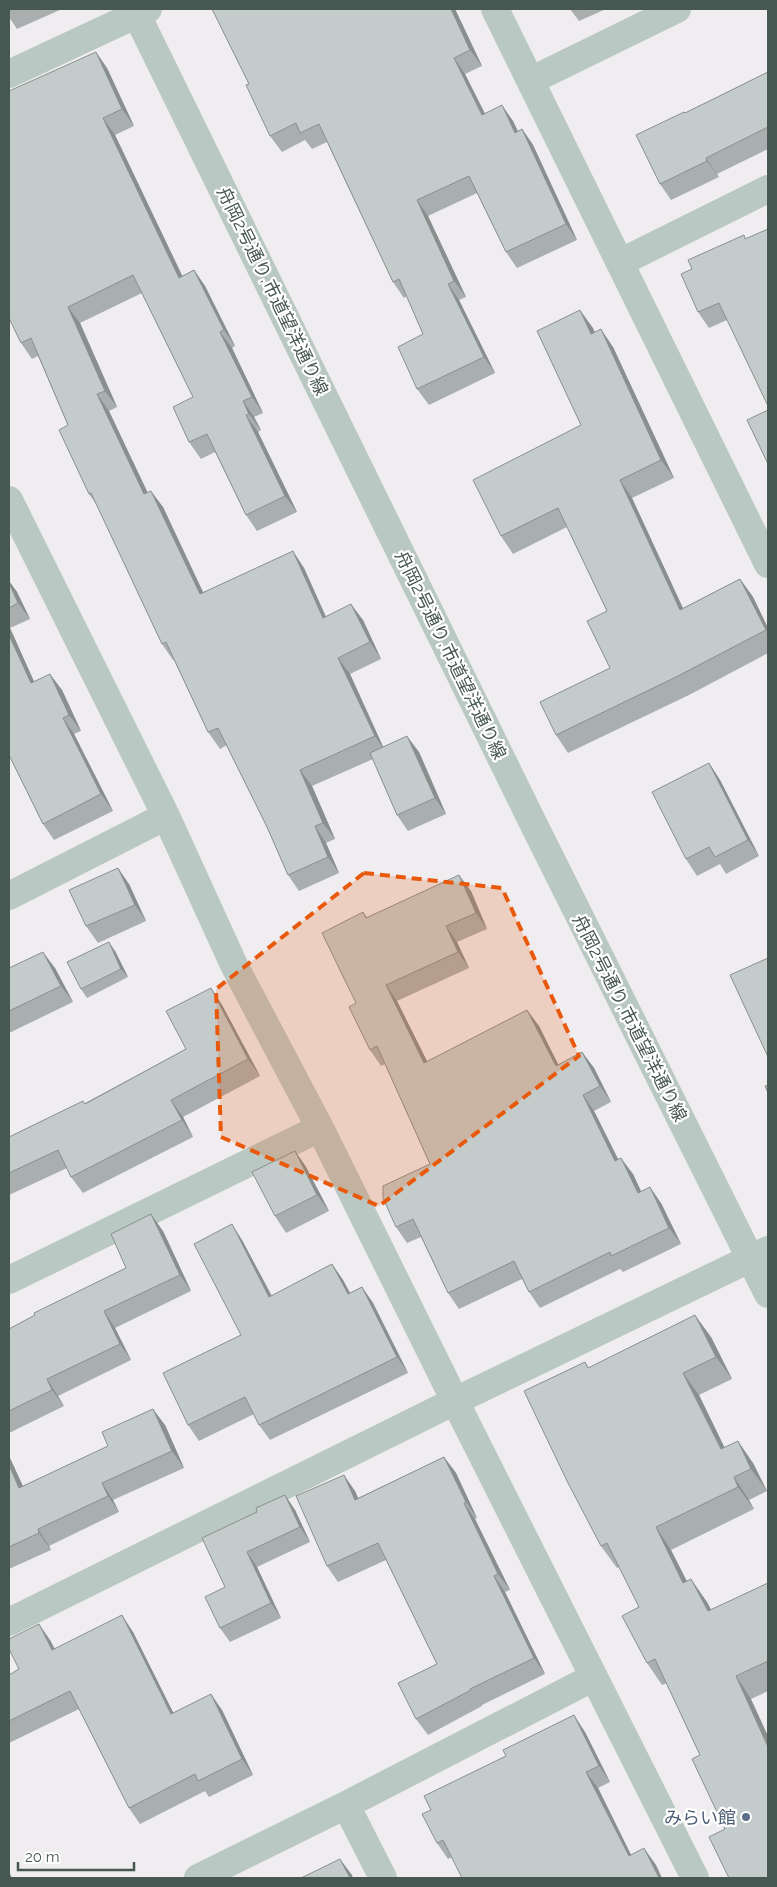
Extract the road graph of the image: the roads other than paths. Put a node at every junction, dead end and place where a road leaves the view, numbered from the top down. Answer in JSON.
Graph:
{"nodes":[{"id":1,"x":495,"y":9,"type":"edge"},
{"id":2,"x":677,"y":9,"type":"edge"},
{"id":3,"x":140,"y":11,"type":"edge"},
{"id":4,"x":9,"y":74,"type":"edge"},
{"id":5,"x":532,"y":80,"type":"junction"},
{"id":6,"x":768,"y":189,"type":"edge"},
{"id":7,"x":621,"y":262,"type":"junction"},
{"id":8,"x":9,"y":500,"type":"edge"},
{"id":9,"x":765,"y":548,"type":"edge"},
{"id":10,"x":166,"y":816,"type":"junction"},
{"id":11,"x":9,"y":896,"type":"edge"},
{"id":12,"x":320,"y":1128,"type":"junction"},
{"id":13,"x":759,"y":1254,"type":"edge"},
{"id":14,"x":9,"y":1280,"type":"edge"},
{"id":15,"x":768,"y":1294,"type":"edge"},
{"id":16,"x":455,"y":1401,"type":"junction"},
{"id":17,"x":9,"y":1622,"type":"edge"},
{"id":18,"x":594,"y":1677,"type":"junction"},
{"id":19,"x":346,"y":1805,"type":"junction"},
{"id":20,"x":198,"y":1878,"type":"edge"},
{"id":21,"x":383,"y":1878,"type":"edge"},
{"id":22,"x":695,"y":1878,"type":"edge"}],
"edges":[{"from":1,"to":5,"type":"street"},
{"from":2,"to":5,"type":"street"},
{"from":3,"to":4,"type":"street"},
{"from":3,"to":13,"type":"street","name":"舟岡2号通り,市道望洋通り線"},
{"from":5,"to":7,"type":"street"},
{"from":6,"to":7,"type":"street"},
{"from":7,"to":9,"type":"street"},
{"from":8,"to":10,"type":"street"},
{"from":10,"to":11,"type":"street"},
{"from":10,"to":12,"type":"street"},
{"from":12,"to":14,"type":"street"},
{"from":12,"to":16,"type":"street"},
{"from":13,"to":15,"type":"street","name":"舟岡2号通り,市道望洋通り線"},
{"from":13,"to":16,"type":"street"},
{"from":16,"to":17,"type":"street"},
{"from":16,"to":18,"type":"street"},
{"from":18,"to":19,"type":"street"},
{"from":18,"to":22,"type":"street"},
{"from":19,"to":20,"type":"street"},
{"from":19,"to":21,"type":"street"}]}
